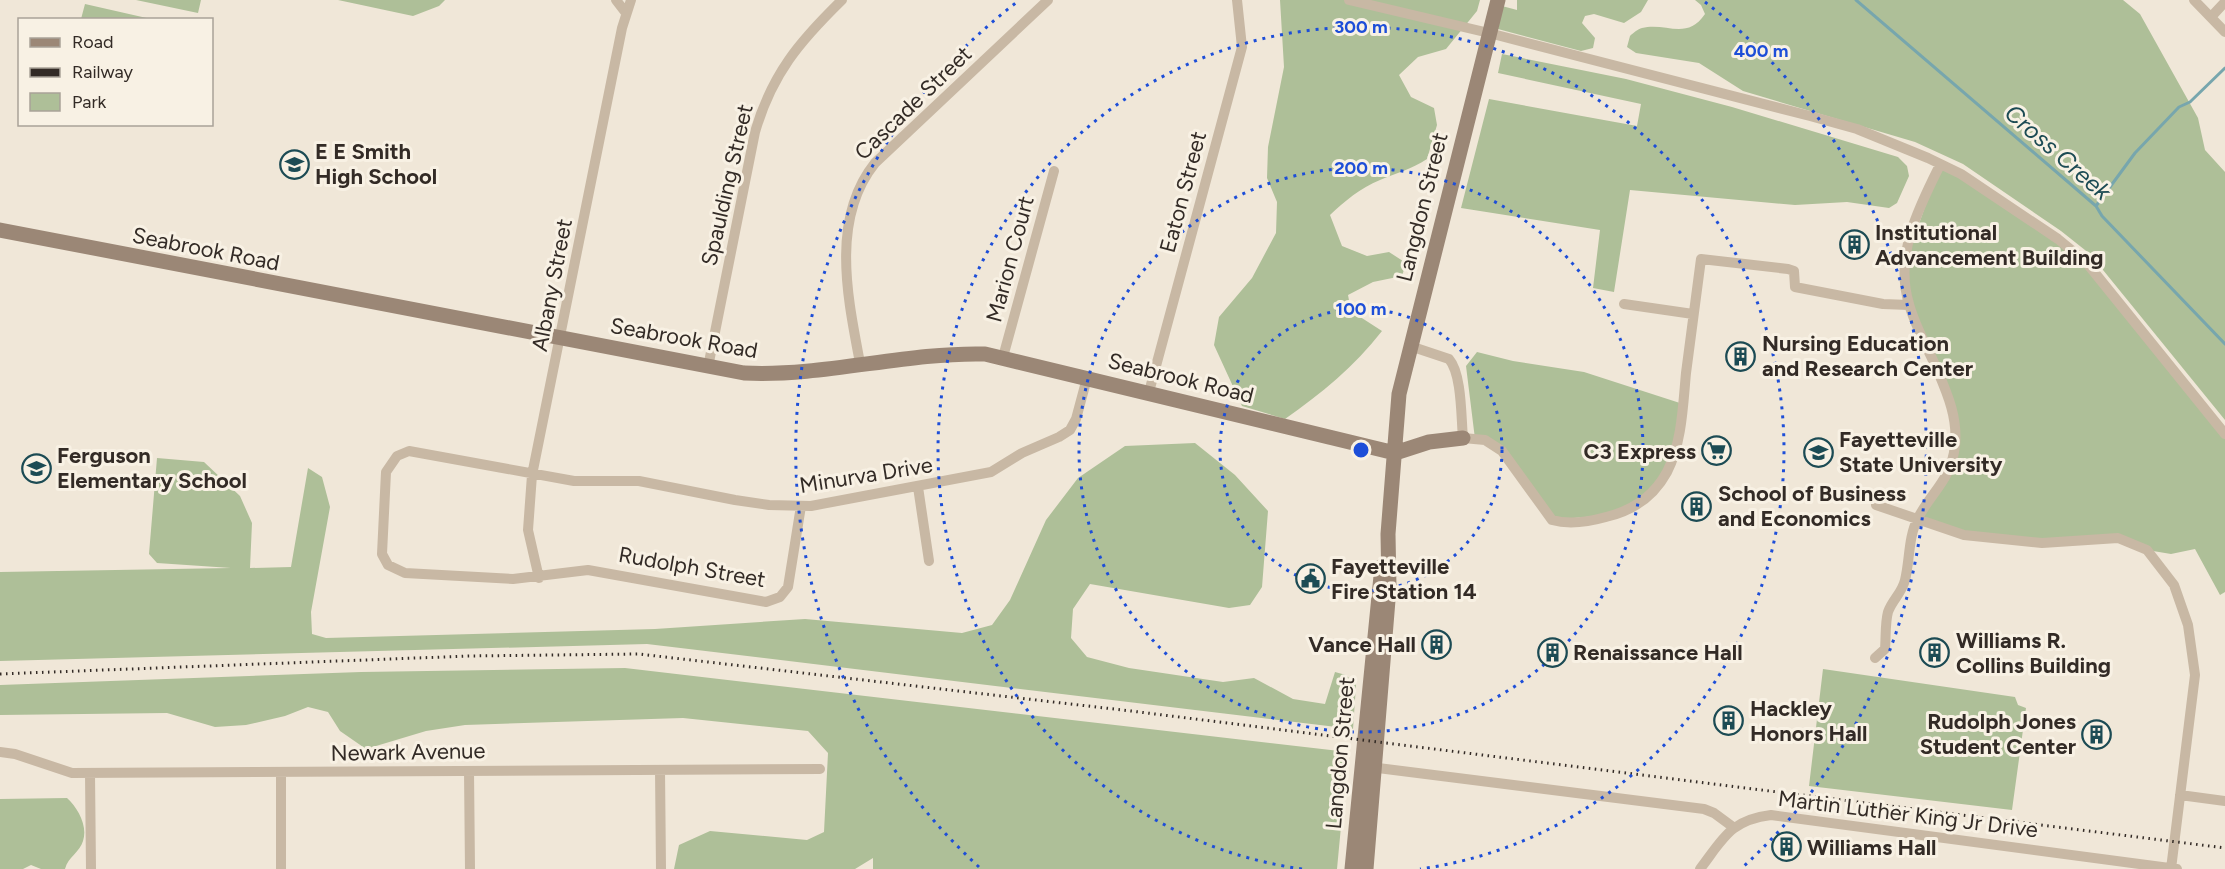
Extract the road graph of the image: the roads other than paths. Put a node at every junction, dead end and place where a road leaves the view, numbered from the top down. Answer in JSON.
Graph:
{"nodes":[{"id":1,"x":616,"y":0,"type":"edge"},
{"id":2,"x":631,"y":0,"type":"edge"},
{"id":3,"x":842,"y":0,"type":"edge"},
{"id":4,"x":1048,"y":0,"type":"edge"},
{"id":5,"x":1238,"y":0,"type":"edge"},
{"id":6,"x":1349,"y":0,"type":"edge"},
{"id":7,"x":1497,"y":0,"type":"edge"},
{"id":8,"x":2194,"y":0,"type":"edge"},
{"id":9,"x":2225,"y":2,"type":"edge"},
{"id":10,"x":626,"y":13,"type":"junction"},
{"id":11,"x":2211,"y":17,"type":"junction"},
{"id":12,"x":2225,"y":32,"type":"edge"},
{"id":13,"x":1489,"y":33,"type":"junction"},
{"id":14,"x":1940,"y":165,"type":"junction"},
{"id":15,"x":1054,"y":171,"type":"dead end"},
{"id":16,"x":0,"y":230,"type":"edge"},
{"id":17,"x":1624,"y":304,"type":"dead end"},
{"id":18,"x":1909,"y":304,"type":"junction"},
{"id":19,"x":1693,"y":314,"type":"junction"},
{"id":20,"x":561,"y":339,"type":"junction"},
{"id":21,"x":1410,"y":346,"type":"junction"},
{"id":22,"x":1003,"y":357,"type":"junction"},
{"id":23,"x":860,"y":363,"type":"junction"},
{"id":24,"x":708,"y":367,"type":"junction"},
{"id":25,"x":1087,"y":378,"type":"junction"},
{"id":26,"x":1149,"y":392,"type":"junction"},
{"id":27,"x":2225,"y":434,"type":"edge"},
{"id":28,"x":1463,"y":438,"type":"junction"},
{"id":29,"x":1395,"y":453,"type":"junction"},
{"id":30,"x":532,"y":476,"type":"junction"},
{"id":31,"x":918,"y":487,"type":"junction"},
{"id":32,"x":1876,"y":505,"type":"dead end"},
{"id":33,"x":801,"y":506,"type":"junction"},
{"id":34,"x":1918,"y":517,"type":"junction"},
{"id":35,"x":929,"y":561,"type":"dead end"},
{"id":36,"x":539,"y":578,"type":"junction"},
{"id":37,"x":1875,"y":658,"type":"dead end"},
{"id":38,"x":0,"y":752,"type":"edge"},
{"id":39,"x":1368,"y":767,"type":"junction"},
{"id":40,"x":820,"y":769,"type":"dead end"},
{"id":41,"x":660,"y":770,"type":"junction"},
{"id":42,"x":469,"y":771,"type":"junction"},
{"id":43,"x":281,"y":773,"type":"junction"},
{"id":44,"x":90,"y":774,"type":"junction"},
{"id":45,"x":2180,"y":795,"type":"junction"},
{"id":46,"x":2225,"y":801,"type":"edge"},
{"id":47,"x":1733,"y":828,"type":"junction"},
{"id":48,"x":91,"y":869,"type":"edge"},
{"id":49,"x":281,"y":869,"type":"edge"},
{"id":50,"x":470,"y":869,"type":"edge"},
{"id":51,"x":660,"y":869,"type":"edge"},
{"id":52,"x":1352,"y":869,"type":"edge"},
{"id":53,"x":1366,"y":869,"type":"edge"},
{"id":54,"x":1700,"y":869,"type":"edge"},
{"id":55,"x":2173,"y":869,"type":"edge"}],
"edges":[{"from":1,"to":10,"type":"street"},
{"from":2,"to":10,"type":"street","name":"Albany Street"},
{"from":3,"to":24,"type":"street","name":"Spaulding Street"},
{"from":4,"to":23,"type":"street","name":"Cascade Street"},
{"from":5,"to":26,"type":"street","name":"Eaton Street"},
{"from":6,"to":13,"type":"street"},
{"from":7,"to":13,"type":"street","name":"Langdon Street"},
{"from":8,"to":11,"type":"street"},
{"from":9,"to":11,"type":"street"},
{"from":10,"to":20,"type":"street","name":"Albany Street"},
{"from":11,"to":12,"type":"street"},
{"from":13,"to":14,"type":"street"},
{"from":13,"to":21,"type":"street","name":"Langdon Street"},
{"from":14,"to":18,"type":"street"},
{"from":14,"to":27,"type":"street"},
{"from":15,"to":22,"type":"street","name":"Marion Court"},
{"from":16,"to":20,"type":"street","name":"Seabrook Road"},
{"from":17,"to":19,"type":"street"},
{"from":18,"to":19,"type":"street"},
{"from":18,"to":34,"type":"street"},
{"from":19,"to":28,"type":"street"},
{"from":20,"to":24,"type":"street","name":"Seabrook Road"},
{"from":20,"to":30,"type":"street","name":"Albany Street"},
{"from":21,"to":28,"type":"street"},
{"from":21,"to":29,"type":"street","name":"Langdon Street"},
{"from":22,"to":23,"type":"street","name":"Seabrook Road"},
{"from":22,"to":25,"type":"street","name":"Seabrook Road"},
{"from":23,"to":24,"type":"street","name":"Seabrook Road"},
{"from":25,"to":26,"type":"street","name":"Seabrook Road"},
{"from":25,"to":31,"type":"street","name":"Minurva Drive"},
{"from":26,"to":29,"type":"street","name":"Seabrook Road"},
{"from":28,"to":29,"type":"street"},
{"from":29,"to":39,"type":"street","name":"Langdon Street"},
{"from":30,"to":33,"type":"street","name":"Minurva Drive"},
{"from":30,"to":36,"type":"street","name":"Albany Street"},
{"from":30,"to":36,"type":"street","name":"Minurva Drive"},
{"from":31,"to":33,"type":"street","name":"Minurva Drive"},
{"from":31,"to":35,"type":"street"},
{"from":32,"to":34,"type":"street","name":"Martin Luther King Jr Drive"},
{"from":33,"to":36,"type":"street","name":"Rudolph Street"},
{"from":34,"to":37,"type":"street"},
{"from":34,"to":45,"type":"street","name":"Martin Luther King Jr Drive"},
{"from":38,"to":44,"type":"street","name":"Newark Avenue"},
{"from":39,"to":47,"type":"street"},
{"from":39,"to":52,"type":"street","name":"Langdon Street"},
{"from":39,"to":53,"type":"street","name":"Langdon Street"},
{"from":40,"to":41,"type":"street","name":"Newark Avenue"},
{"from":41,"to":42,"type":"street","name":"Newark Avenue"},
{"from":41,"to":51,"type":"street"},
{"from":42,"to":43,"type":"street","name":"Newark Avenue"},
{"from":42,"to":50,"type":"street"},
{"from":43,"to":44,"type":"street","name":"Newark Avenue"},
{"from":43,"to":49,"type":"street"},
{"from":44,"to":48,"type":"street"},
{"from":45,"to":46,"type":"street"},
{"from":45,"to":55,"type":"street","name":"Martin Luther King Jr Drive"},
{"from":47,"to":54,"type":"street"},
{"from":47,"to":55,"type":"street","name":"Martin Luther King Jr Drive"}]}
